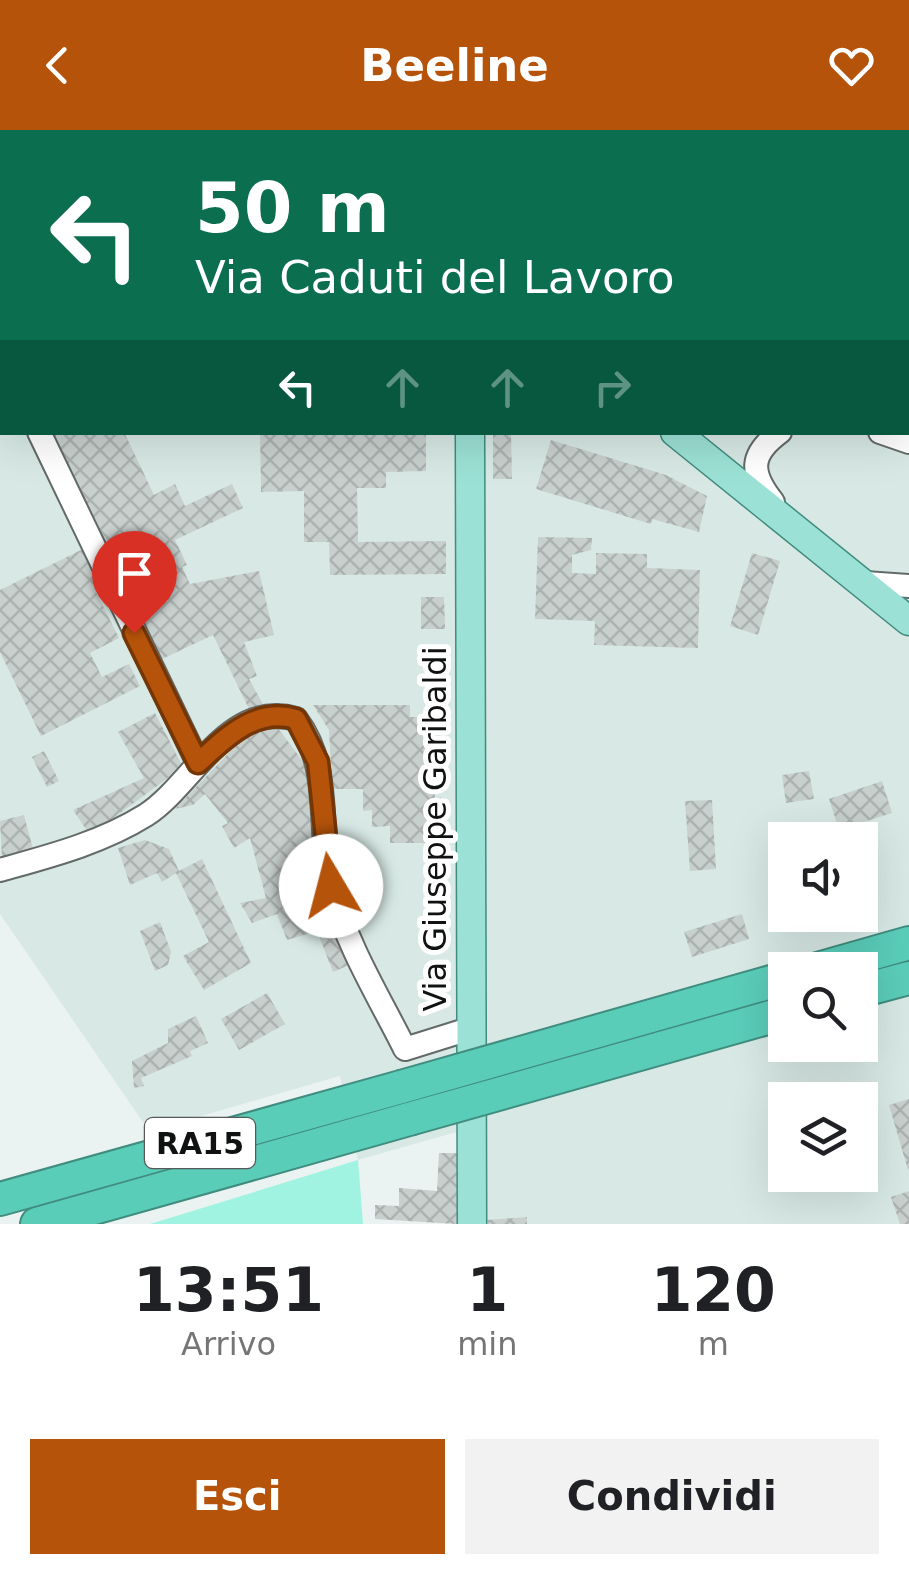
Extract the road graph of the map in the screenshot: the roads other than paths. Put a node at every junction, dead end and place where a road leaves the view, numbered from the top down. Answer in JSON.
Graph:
{"nodes":[{"id":1,"x":40,"y":435,"type":"edge"},
{"id":2,"x":471,"y":435,"type":"edge"},
{"id":3,"x":679,"y":435,"type":"edge"},
{"id":4,"x":777,"y":435,"type":"edge"},
{"id":5,"x":786,"y":518,"type":"junction"},
{"id":6,"x":865,"y":583,"type":"junction"},
{"id":7,"x":909,"y":586,"type":"edge"},
{"id":8,"x":909,"y":620,"type":"edge"},
{"id":9,"x":198,"y":763,"type":"junction"},
{"id":10,"x":0,"y":870,"type":"edge"},
{"id":11,"x":909,"y":943,"type":"edge"},
{"id":12,"x":877,"y":952,"type":"edge"},
{"id":13,"x":909,"y":978,"type":"edge"},
{"id":14,"x":768,"y":983,"type":"edge"},
{"id":15,"x":878,"y":986,"type":"edge"},
{"id":16,"x":768,"y":1017,"type":"edge"},
{"id":17,"x":470,"y":1029,"type":"junction"},
{"id":18,"x":405,"y":1049,"type":"junction"},
{"id":19,"x":471,"y":1127,"type":"junction"},
{"id":20,"x":0,"y":1199,"type":"edge"},
{"id":21,"x":37,"y":1224,"type":"edge"},
{"id":22,"x":472,"y":1224,"type":"edge"}],
"edges":[{"from":1,"to":9,"type":"street"},
{"from":2,"to":17,"type":"main road","name":"Via Giuseppe Garibaldi"},
{"from":3,"to":5,"type":"main road"},
{"from":4,"to":5,"type":"street"},
{"from":5,"to":6,"type":"main road"},
{"from":6,"to":7,"type":"street"},
{"from":6,"to":8,"type":"main road"},
{"from":9,"to":10,"type":"street"},
{"from":9,"to":18,"type":"street"},
{"from":11,"to":12,"type":"highway"},
{"from":13,"to":15,"type":"highway"},
{"from":14,"to":20,"type":"highway","number":"RA15","bridge":true},
{"from":16,"to":21,"type":"highway","number":"RA15","bridge":true},
{"from":17,"to":18,"type":"street"},
{"from":17,"to":19,"type":"main road","name":"Via Giuseppe Garibaldi"},
{"from":18,"to":19,"type":"street"},
{"from":19,"to":22,"type":"main road","name":"Via Giuseppe Garibaldi"}]}
